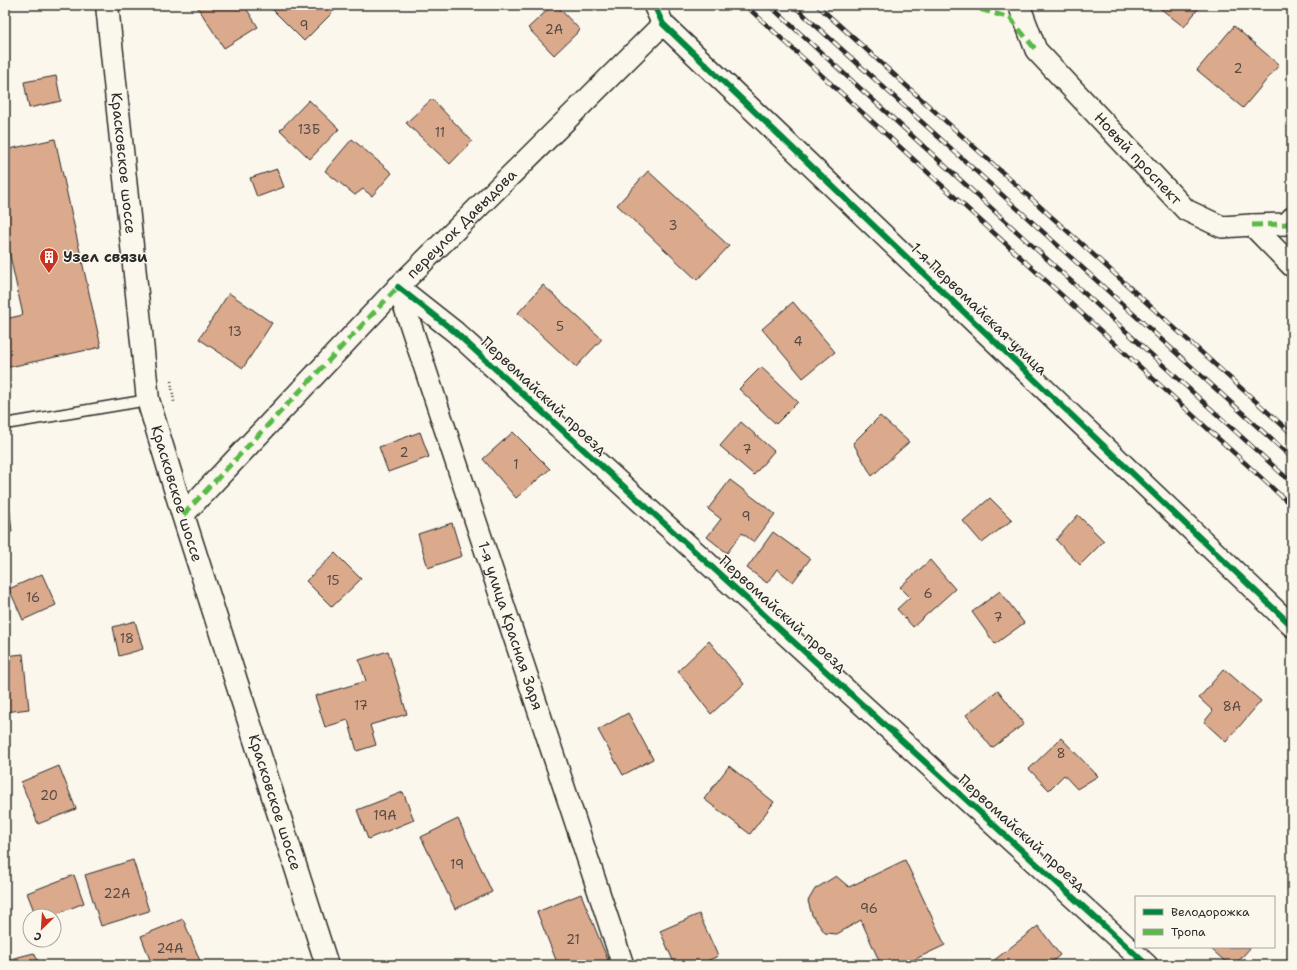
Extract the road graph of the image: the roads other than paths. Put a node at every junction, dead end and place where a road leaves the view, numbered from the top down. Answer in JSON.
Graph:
{"nodes":[{"id":1,"x":107,"y":5,"type":"edge"},
{"id":2,"x":654,"y":5,"type":"edge"},
{"id":3,"x":1019,"y":5,"type":"edge"},
{"id":4,"x":663,"y":24,"type":"junction"},
{"id":5,"x":1292,"y":218,"type":"edge"},
{"id":6,"x":1252,"y":225,"type":"junction"},
{"id":7,"x":1292,"y":266,"type":"edge"},
{"id":8,"x":398,"y":287,"type":"junction"},
{"id":9,"x":148,"y":400,"type":"junction"},
{"id":10,"x":5,"y":424,"type":"edge"},
{"id":11,"x":183,"y":515,"type":"junction"},
{"id":12,"x":1292,"y":626,"type":"edge"},
{"id":13,"x":327,"y":965,"type":"edge"},
{"id":14,"x":623,"y":965,"type":"edge"},
{"id":15,"x":1147,"y":965,"type":"edge"}],
"edges":[{"from":1,"to":9,"type":"main road","name":"Красковское шоссе"},
{"from":2,"to":4,"type":"street","name":"1-я Первомайская улица"},
{"from":3,"to":6,"type":"street","name":"Новый проспект"},
{"from":4,"to":8,"type":"street","name":"переулок Давыдова"},
{"from":4,"to":12,"type":"street","name":"1-я Первомайская улица"},
{"from":5,"to":6,"type":"street","name":"Новый проспект"},
{"from":6,"to":7,"type":"street"},
{"from":8,"to":11,"type":"street","name":"переулок Давыдова"},
{"from":8,"to":14,"type":"street","name":"1-я улица Красная Заря"},
{"from":8,"to":15,"type":"street","name":"Первомайский проезд"},
{"from":9,"to":10,"type":"lane"},
{"from":9,"to":11,"type":"main road","name":"Красковское шоссе"},
{"from":11,"to":13,"type":"main road","name":"Красковское шоссе"}]}
